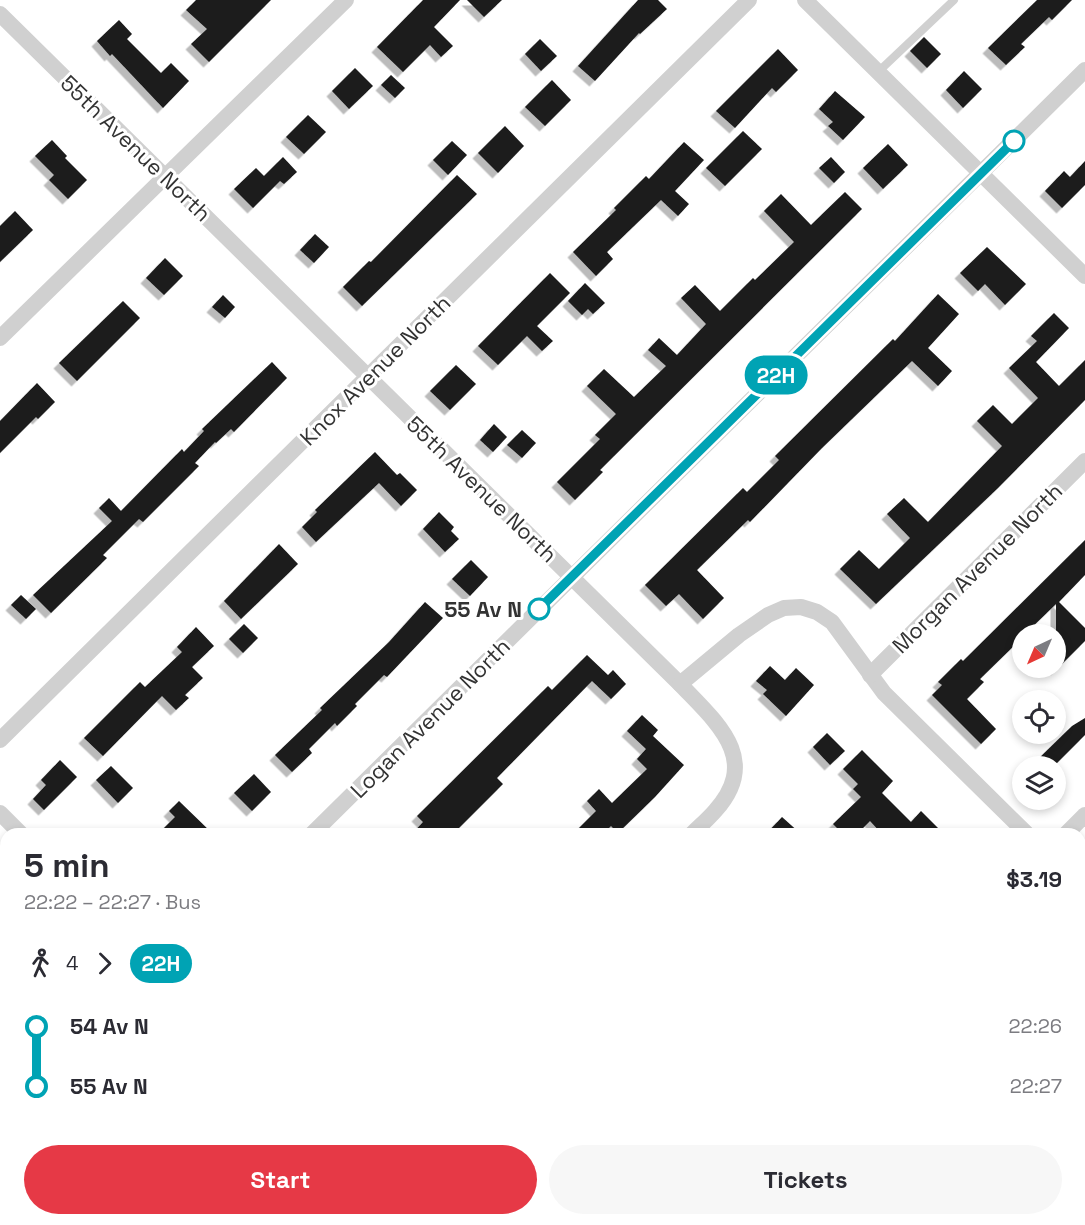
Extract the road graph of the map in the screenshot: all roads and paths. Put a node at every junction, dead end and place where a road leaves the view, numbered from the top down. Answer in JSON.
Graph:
{"nodes":[{"id":1,"x":346,"y":0,"type":"edge"},
{"id":2,"x":749,"y":0,"type":"edge"},
{"id":3,"x":806,"y":0,"type":"edge"},
{"id":4,"x":954,"y":0,"type":"edge"},
{"id":5,"x":0,"y":14,"type":"edge"},
{"id":6,"x":1085,"y":70,"type":"edge"},
{"id":7,"x":878,"y":72,"type":"junction"},
{"id":8,"x":981,"y":173,"type":"junction"},
{"id":9,"x":166,"y":177,"type":"junction"},
{"id":10,"x":1084,"y":272,"type":"edge"},
{"id":11,"x":0,"y":338,"type":"edge"},
{"id":12,"x":368,"y":377,"type":"junction"},
{"id":13,"x":1085,"y":461,"type":"edge"},
{"id":14,"x":572,"y":577,"type":"junction"},
{"id":15,"x":870,"y":675,"type":"junction"},
{"id":16,"x":680,"y":684,"type":"junction"},
{"id":17,"x":0,"y":740,"type":"edge"},
{"id":18,"x":0,"y":813,"type":"edge"},
{"id":19,"x":1085,"y":815,"type":"edge"},
{"id":20,"x":15,"y":828,"type":"edge"},
{"id":21,"x":318,"y":828,"type":"edge"},
{"id":22,"x":698,"y":828,"type":"edge"},
{"id":23,"x":1021,"y":828,"type":"edge"},
{"id":24,"x":1072,"y":828,"type":"edge"}],
"edges":[{"from":1,"to":9,"type":"street"},
{"from":2,"to":12,"type":"street","name":"Knox Avenue North"},
{"from":3,"to":7,"type":"street"},
{"from":4,"to":7,"type":"lane"},
{"from":5,"to":9,"type":"street","name":"55th Avenue North"},
{"from":6,"to":8,"type":"street","name":"Logan Avenue North"},
{"from":7,"to":8,"type":"street"},
{"from":8,"to":10,"type":"street"},
{"from":8,"to":14,"type":"street","name":"Logan Avenue North"},
{"from":9,"to":11,"type":"street"},
{"from":9,"to":12,"type":"street","name":"55th Avenue North"},
{"from":12,"to":14,"type":"street","name":"55th Avenue North"},
{"from":12,"to":17,"type":"street","name":"Knox Avenue North"},
{"from":13,"to":15,"type":"street","name":"Morgan Avenue North"},
{"from":14,"to":16,"type":"street","name":"55th Avenue North"},
{"from":14,"to":21,"type":"street","name":"Logan Avenue North"},
{"from":15,"to":16,"type":"street"},
{"from":15,"to":23,"type":"street"},
{"from":16,"to":22,"type":"street"},
{"from":18,"to":20,"type":"street"},
{"from":19,"to":24,"type":"street"}]}
